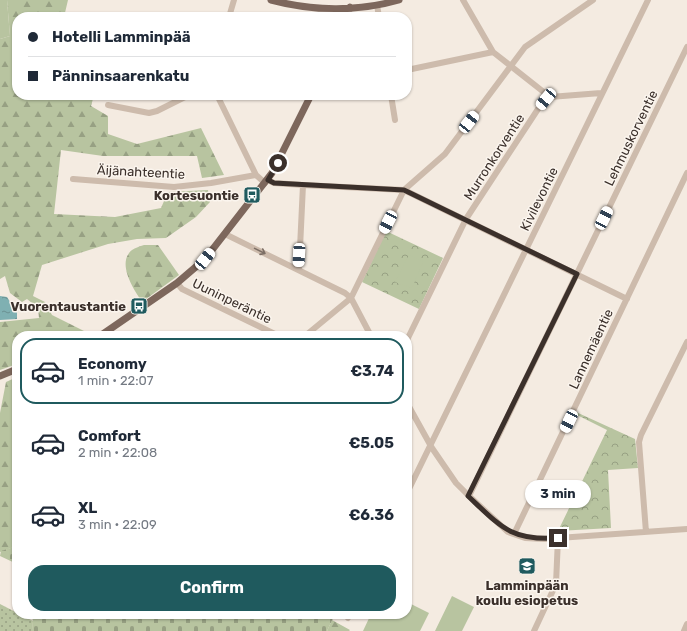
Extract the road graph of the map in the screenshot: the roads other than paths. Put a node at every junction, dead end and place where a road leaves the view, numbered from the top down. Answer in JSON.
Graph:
{"nodes":[{"id":1,"x":234,"y":0,"type":"edge"},
{"id":2,"x":271,"y":0,"type":"edge"},
{"id":3,"x":399,"y":0,"type":"edge"},
{"id":4,"x":463,"y":0,"type":"edge"},
{"id":5,"x":593,"y":0,"type":"edge"},
{"id":6,"x":648,"y":0,"type":"edge"},
{"id":7,"x":377,"y":5,"type":"junction"},
{"id":8,"x":350,"y":7,"type":"junction"},
{"id":9,"x":230,"y":12,"type":"edge"},
{"id":10,"x":348,"y":12,"type":"edge"},
{"id":11,"x":378,"y":12,"type":"edge"},
{"id":12,"x":687,"y":47,"type":"edge"},
{"id":13,"x":493,"y":52,"type":"junction"},
{"id":14,"x":510,"y":66,"type":"junction"},
{"id":15,"x":412,"y":69,"type":"edge"},
{"id":16,"x":601,"y":93,"type":"junction"},
{"id":17,"x":550,"y":97,"type":"junction"},
{"id":18,"x":179,"y":100,"type":"edge"},
{"id":19,"x":219,"y":100,"type":"edge"},
{"id":20,"x":309,"y":100,"type":"edge"},
{"id":21,"x":391,"y":100,"type":"edge"},
{"id":22,"x":108,"y":106,"type":"dead end"},
{"id":23,"x":395,"y":120,"type":"dead end"},
{"id":24,"x":687,"y":173,"type":"edge"},
{"id":25,"x":256,"y":174,"type":"junction"},
{"id":26,"x":73,"y":179,"type":"dead end"},
{"id":27,"x":266,"y":182,"type":"junction"},
{"id":28,"x":303,"y":185,"type":"junction"},
{"id":29,"x":404,"y":190,"type":"junction"},
{"id":30,"x":466,"y":219,"type":"junction"},
{"id":31,"x":225,"y":234,"type":"junction"},
{"id":32,"x":526,"y":250,"type":"junction"},
{"id":33,"x":299,"y":269,"type":"junction"},
{"id":34,"x":577,"y":274,"type":"junction"},
{"id":35,"x":177,"y":284,"type":"junction"},
{"id":36,"x":351,"y":298,"type":"junction"},
{"id":37,"x":627,"y":299,"type":"junction"},
{"id":38,"x":111,"y":331,"type":"edge"},
{"id":39,"x":269,"y":331,"type":"edge"},
{"id":40,"x":311,"y":331,"type":"edge"},
{"id":41,"x":368,"y":331,"type":"edge"},
{"id":42,"x":411,"y":331,"type":"edge"},
{"id":43,"x":687,"y":342,"type":"edge"},
{"id":44,"x":12,"y":371,"type":"edge"},
{"id":45,"x":0,"y":376,"type":"edge"},
{"id":46,"x":412,"y":412,"type":"edge"},
{"id":47,"x":431,"y":445,"type":"junction"},
{"id":48,"x":412,"y":481,"type":"edge"},
{"id":49,"x":468,"y":496,"type":"junction"},
{"id":50,"x":687,"y":530,"type":"edge"},
{"id":51,"x":646,"y":532,"type":"junction"},
{"id":52,"x":514,"y":534,"type":"junction"},
{"id":53,"x":558,"y":538,"type":"junction"},
{"id":54,"x":687,"y":624,"type":"edge"},
{"id":55,"x":534,"y":631,"type":"edge"},
{"id":56,"x":684,"y":631,"type":"edge"}],
"edges":[{"from":1,"to":9,"type":"street"},
{"from":2,"to":8,"type":"main road"},
{"from":3,"to":7,"type":"main road"},
{"from":4,"to":13,"type":"street"},
{"from":5,"to":14,"type":"street"},
{"from":6,"to":16,"type":"street","name":"Kivilevontie"},
{"from":7,"to":8,"type":"main road"},
{"from":7,"to":11,"type":"street"},
{"from":8,"to":10,"type":"main road"},
{"from":12,"to":34,"type":"street","name":"Lehmuskorventie"},
{"from":13,"to":14,"type":"street"},
{"from":13,"to":15,"type":"street"},
{"from":14,"to":17,"type":"street"},
{"from":14,"to":29,"type":"street"},
{"from":16,"to":17,"type":"street"},
{"from":16,"to":32,"type":"street","name":"Kivilevontie"},
{"from":17,"to":30,"type":"street","name":"Murronkorventie"},
{"from":18,"to":22,"type":"street"},
{"from":19,"to":25,"type":"street"},
{"from":20,"to":27,"type":"main road"},
{"from":21,"to":23,"type":"street"},
{"from":24,"to":37,"type":"street","name":"Lannemäentie"},
{"from":25,"to":26,"type":"street","name":"Äijänahteentie"},
{"from":25,"to":27,"type":"street"},
{"from":27,"to":28,"type":"street"},
{"from":27,"to":31,"type":"main road"},
{"from":28,"to":29,"type":"street"},
{"from":28,"to":33,"type":"street"},
{"from":29,"to":30,"type":"street"},
{"from":29,"to":36,"type":"street"},
{"from":30,"to":32,"type":"street"},
{"from":30,"to":42,"type":"street","name":"Murronkorventie"},
{"from":31,"to":33,"type":"street","one_way":true},
{"from":31,"to":35,"type":"main road"},
{"from":32,"to":34,"type":"street"},
{"from":32,"to":47,"type":"street","name":"Kivilevontie"},
{"from":33,"to":36,"type":"street"},
{"from":34,"to":37,"type":"street"},
{"from":34,"to":49,"type":"street","name":"Lehmuskorventie"},
{"from":35,"to":38,"type":"main road"},
{"from":35,"to":39,"type":"street","name":"Uuninperäntie"},
{"from":36,"to":40,"type":"street"},
{"from":36,"to":41,"type":"street"},
{"from":37,"to":52,"type":"street","name":"Lannemäentie"},
{"from":43,"to":51,"type":"street"},
{"from":44,"to":45,"type":"main road"},
{"from":46,"to":47,"type":"street"},
{"from":47,"to":48,"type":"street","name":"Kivilevontie"},
{"from":47,"to":49,"type":"street"},
{"from":49,"to":52,"type":"street"},
{"from":50,"to":51,"type":"street"},
{"from":51,"to":53,"type":"street"},
{"from":52,"to":53,"type":"street"},
{"from":53,"to":55,"type":"street"},
{"from":54,"to":56,"type":"street"}]}
